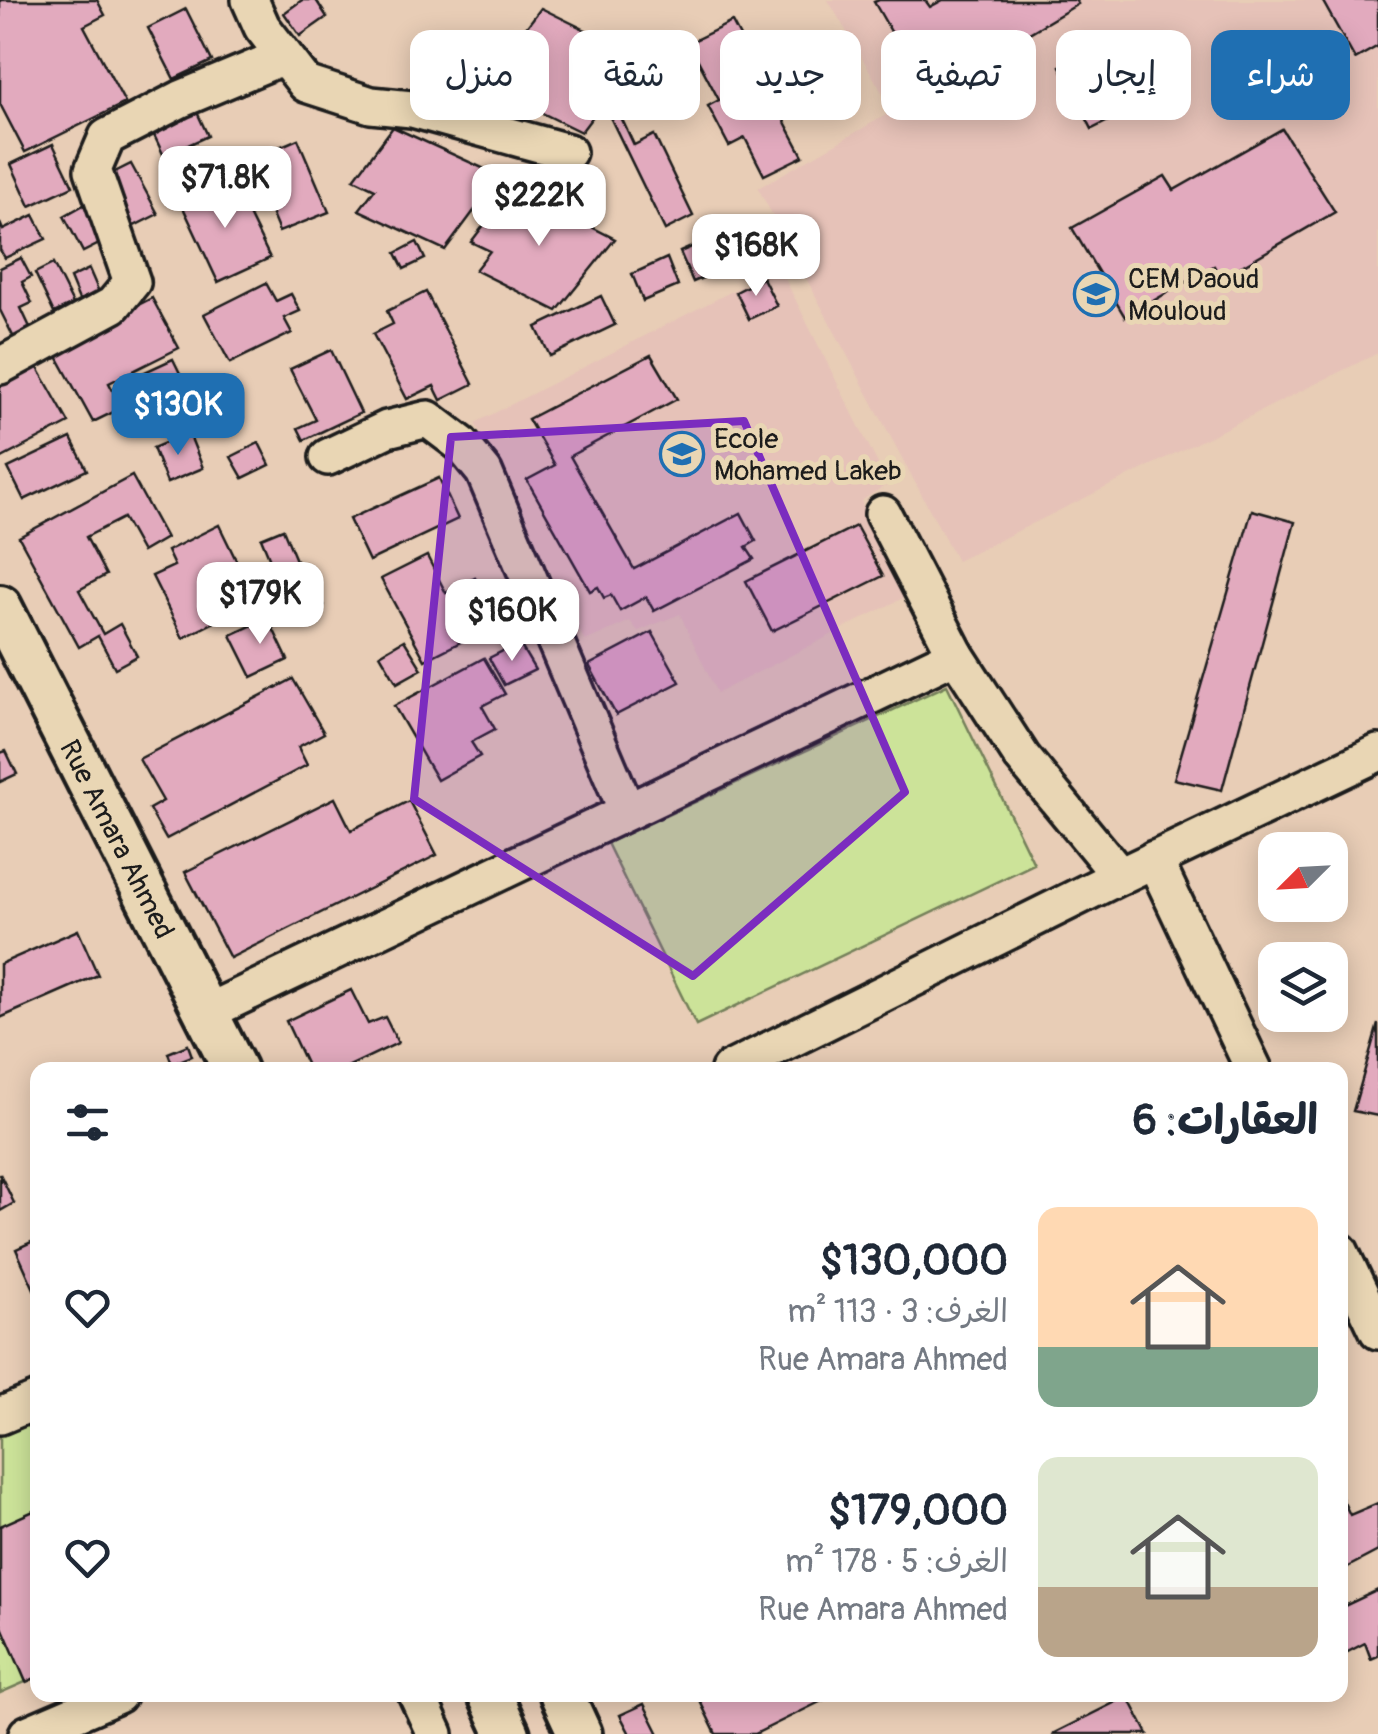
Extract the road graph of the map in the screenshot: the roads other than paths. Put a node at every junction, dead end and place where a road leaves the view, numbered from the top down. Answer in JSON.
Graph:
{"nodes":[{"id":1,"x":250,"y":0,"type":"edge"},
{"id":2,"x":284,"y":56,"type":"junction"},
{"id":3,"x":568,"y":152,"type":"dead end"},
{"id":4,"x":0,"y":366,"type":"edge"},
{"id":5,"x":328,"y":457,"type":"dead end"},
{"id":6,"x":883,"y":514,"type":"dead end"},
{"id":7,"x":0,"y":606,"type":"edge"},
{"id":8,"x":956,"y":655,"type":"junction"},
{"id":9,"x":1378,"y":754,"type":"edge"},
{"id":10,"x":628,"y":811,"type":"junction"},
{"id":11,"x":1154,"y":860,"type":"junction"},
{"id":12,"x":1120,"y":876,"type":"junction"},
{"id":13,"x":207,"y":1012,"type":"junction"},
{"id":14,"x":230,"y":1062,"type":"edge"},
{"id":15,"x":745,"y":1062,"type":"edge"},
{"id":16,"x":1250,"y":1062,"type":"edge"},
{"id":17,"x":1348,"y":1268,"type":"edge"},
{"id":18,"x":1378,"y":1330,"type":"edge"},
{"id":19,"x":30,"y":1403,"type":"edge"},
{"id":20,"x":0,"y":1416,"type":"edge"},
{"id":21,"x":102,"y":1702,"type":"edge"},
{"id":22,"x":421,"y":1702,"type":"edge"},
{"id":23,"x":493,"y":1702,"type":"edge"},
{"id":24,"x":565,"y":1702,"type":"edge"},
{"id":25,"x":28,"y":1734,"type":"edge"},
{"id":26,"x":436,"y":1734,"type":"edge"},
{"id":27,"x":508,"y":1734,"type":"edge"},
{"id":28,"x":580,"y":1734,"type":"edge"}],
"edges":[{"from":1,"to":2,"type":"street"},
{"from":2,"to":3,"type":"street"},
{"from":2,"to":4,"type":"street"},
{"from":5,"to":10,"type":"street"},
{"from":6,"to":8,"type":"street"},
{"from":7,"to":13,"type":"street","name":"Rue Amara Ahmed"},
{"from":8,"to":10,"type":"street"},
{"from":8,"to":12,"type":"street"},
{"from":9,"to":11,"type":"street"},
{"from":10,"to":13,"type":"street"},
{"from":11,"to":12,"type":"street"},
{"from":11,"to":16,"type":"street"},
{"from":12,"to":15,"type":"street"},
{"from":13,"to":14,"type":"street","name":"Rue Amara Ahmed"},
{"from":17,"to":18,"type":"street"},
{"from":19,"to":20,"type":"street"},
{"from":21,"to":25,"type":"street"},
{"from":22,"to":26,"type":"street"},
{"from":23,"to":27,"type":"street"},
{"from":24,"to":28,"type":"street"}]}
